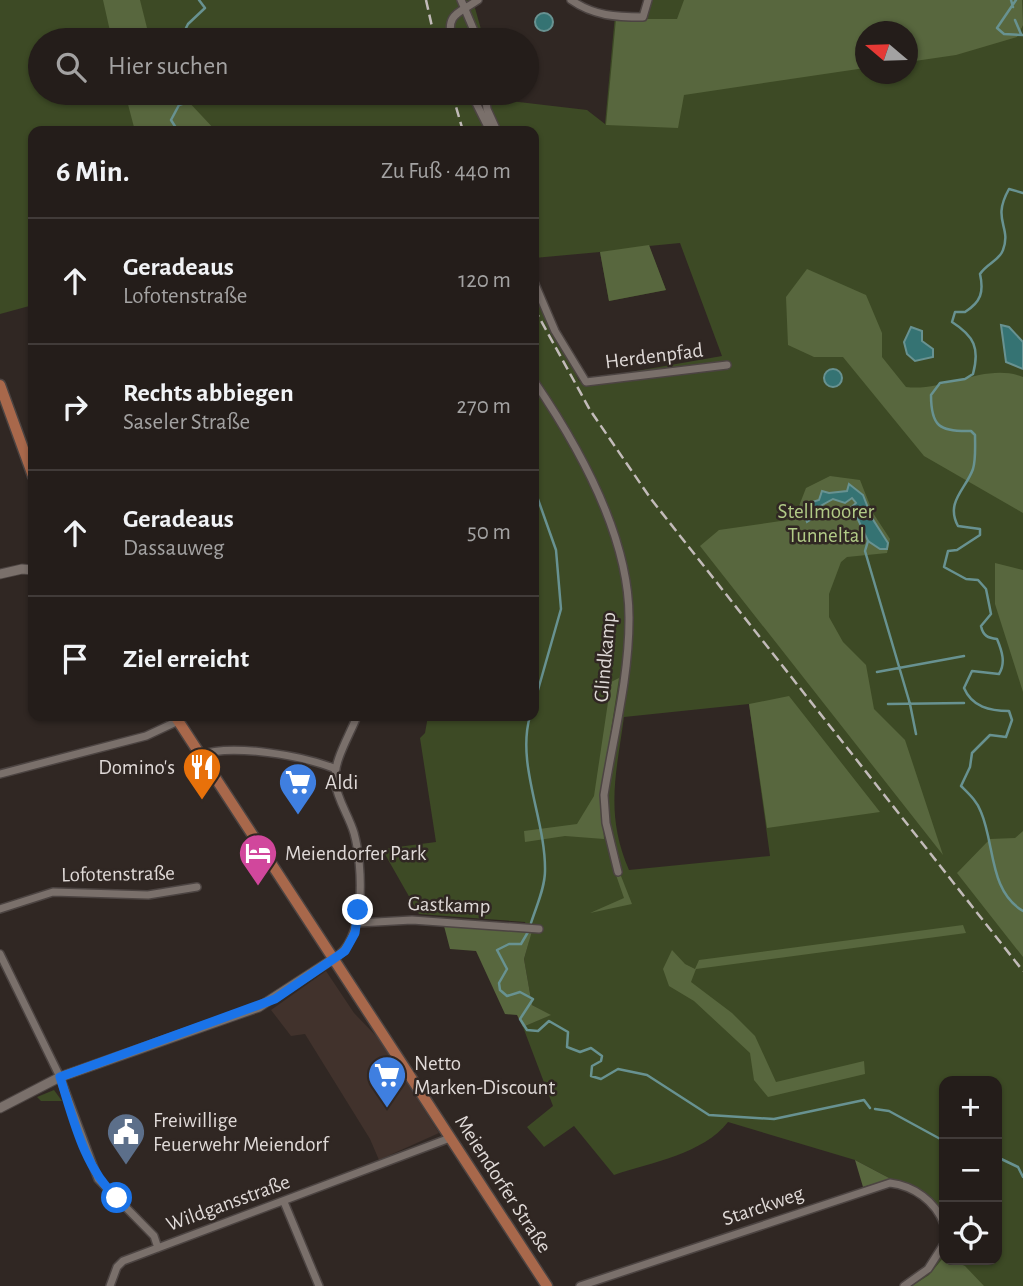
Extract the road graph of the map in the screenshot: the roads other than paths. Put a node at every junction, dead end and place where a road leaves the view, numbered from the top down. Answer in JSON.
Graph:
{"nodes":[{"id":1,"x":478,"y":0,"type":"edge"},
{"id":2,"x":571,"y":0,"type":"edge"},
{"id":3,"x":648,"y":0,"type":"edge"},
{"id":4,"x":463,"y":4,"type":"edge"},
{"id":5,"x":451,"y":28,"type":"edge"},
{"id":6,"x":473,"y":28,"type":"edge"},
{"id":7,"x":477,"y":105,"type":"edge"},
{"id":8,"x":486,"y":105,"type":"edge"},
{"id":9,"x":488,"y":126,"type":"edge"},
{"id":10,"x":495,"y":126,"type":"edge"},
{"id":11,"x":539,"y":294,"type":"edge"},
{"id":12,"x":727,"y":365,"type":"dead end"},
{"id":13,"x":0,"y":385,"type":"edge"},
{"id":14,"x":539,"y":389,"type":"edge"},
{"id":15,"x":28,"y":462,"type":"edge"},
{"id":16,"x":28,"y":565,"type":"edge"},
{"id":17,"x":22,"y":569,"type":"junction"},
{"id":18,"x":28,"y":570,"type":"edge"},
{"id":19,"x":0,"y":574,"type":"edge"},
{"id":20,"x":172,"y":721,"type":"edge"},
{"id":21,"x":179,"y":721,"type":"edge"},
{"id":22,"x":355,"y":721,"type":"edge"},
{"id":23,"x":200,"y":755,"type":"junction"},
{"id":24,"x":336,"y":769,"type":"junction"},
{"id":25,"x":0,"y":774,"type":"edge"},
{"id":26,"x":618,"y":872,"type":"dead end"},
{"id":27,"x":197,"y":887,"type":"dead end"},
{"id":28,"x":0,"y":909,"type":"edge"},
{"id":29,"x":358,"y":923,"type":"junction"},
{"id":30,"x":539,"y":929,"type":"dead end"},
{"id":31,"x":0,"y":954,"type":"edge"},
{"id":32,"x":334,"y":959,"type":"junction"},
{"id":33,"x":60,"y":1077,"type":"junction"},
{"id":34,"x":0,"y":1108,"type":"edge"},
{"id":35,"x":450,"y":1138,"type":"junction"},
{"id":36,"x":284,"y":1202,"type":"junction"},
{"id":37,"x":939,"y":1216,"type":"edge"},
{"id":38,"x":158,"y":1248,"type":"junction"},
{"id":39,"x":939,"y":1252,"type":"edge"},
{"id":40,"x":109,"y":1286,"type":"edge"},
{"id":41,"x":319,"y":1286,"type":"edge"},
{"id":42,"x":547,"y":1286,"type":"edge"},
{"id":43,"x":580,"y":1286,"type":"edge"},
{"id":44,"x":904,"y":1286,"type":"edge"}],
"edges":[{"from":1,"to":4,"type":"street"},
{"from":2,"to":3,"type":"street"},
{"from":4,"to":5,"type":"street"},
{"from":4,"to":6,"type":"street"},
{"from":7,"to":9,"type":"street"},
{"from":8,"to":10,"type":"street"},
{"from":11,"to":12,"type":"street","name":"Herdenpfad"},
{"from":13,"to":15,"type":"main road"},
{"from":14,"to":26,"type":"street","name":"Glindkamp"},
{"from":16,"to":17,"type":"street"},
{"from":17,"to":18,"type":"street"},
{"from":17,"to":19,"type":"street"},
{"from":20,"to":25,"type":"street"},
{"from":21,"to":23,"type":"main road","name":"Meiendorfer Straße"},
{"from":22,"to":24,"type":"street"},
{"from":23,"to":24,"type":"street"},
{"from":23,"to":32,"type":"main road","name":"Meiendorfer Straße"},
{"from":24,"to":29,"type":"street"},
{"from":27,"to":28,"type":"street","name":"Lofotenstraße"},
{"from":29,"to":30,"type":"street","name":"Gastkamp"},
{"from":29,"to":32,"type":"street"},
{"from":31,"to":33,"type":"street"},
{"from":32,"to":33,"type":"street"},
{"from":32,"to":35,"type":"main road","name":"Meiendorfer Straße"},
{"from":33,"to":34,"type":"street"},
{"from":33,"to":38,"type":"street"},
{"from":35,"to":36,"type":"street","name":"Wildgansstraße"},
{"from":35,"to":42,"type":"main road","name":"Meiendorfer Straße"},
{"from":36,"to":38,"type":"street","name":"Wildgansstraße"},
{"from":36,"to":41,"type":"street"},
{"from":37,"to":43,"type":"street","name":"Starckweg"},
{"from":38,"to":40,"type":"street","name":"Wildgansstraße"},
{"from":39,"to":44,"type":"street"}]}
